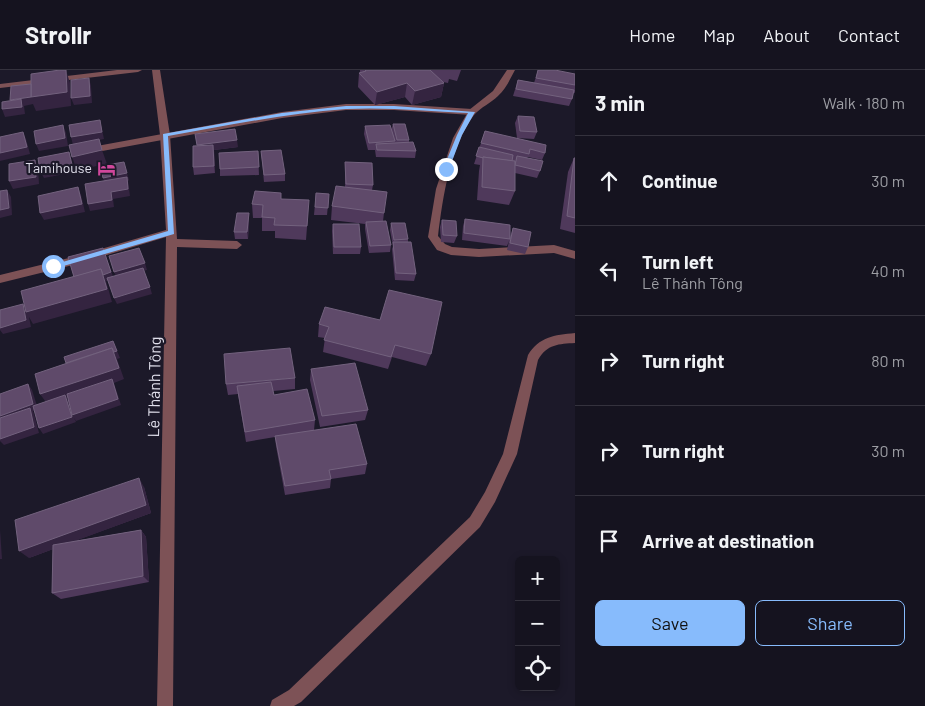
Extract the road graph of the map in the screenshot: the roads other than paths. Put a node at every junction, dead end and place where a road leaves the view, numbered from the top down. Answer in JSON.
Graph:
{"nodes":[{"id":1,"x":138,"y":70,"type":"edge"},
{"id":2,"x":156,"y":70,"type":"edge"},
{"id":3,"x":511,"y":70,"type":"edge"},
{"id":4,"x":0,"y":86,"type":"edge"},
{"id":5,"x":472,"y":112,"type":"junction"},
{"id":6,"x":165,"y":135,"type":"junction"},
{"id":7,"x":79,"y":152,"type":"edge"},
{"id":8,"x":172,"y":238,"type":"junction"},
{"id":9,"x":237,"y":245,"type":"dead end"},
{"id":10,"x":575,"y":255,"type":"edge"},
{"id":11,"x":0,"y":278,"type":"edge"},
{"id":12,"x":575,"y":338,"type":"edge"},
{"id":13,"x":165,"y":706,"type":"edge"},
{"id":14,"x":278,"y":706,"type":"edge"}],
"edges":[{"from":1,"to":4,"type":"street"},
{"from":2,"to":6,"type":"street","name":"Lê Thánh Tông"},
{"from":3,"to":5,"type":"street"},
{"from":5,"to":6,"type":"street"},
{"from":5,"to":10,"type":"street"},
{"from":6,"to":7,"type":"street"},
{"from":6,"to":8,"type":"street","name":"Lê Thánh Tông"},
{"from":8,"to":9,"type":"street"},
{"from":8,"to":11,"type":"street"},
{"from":8,"to":13,"type":"street","name":"Lê Thánh Tông"},
{"from":12,"to":14,"type":"street"}]}
